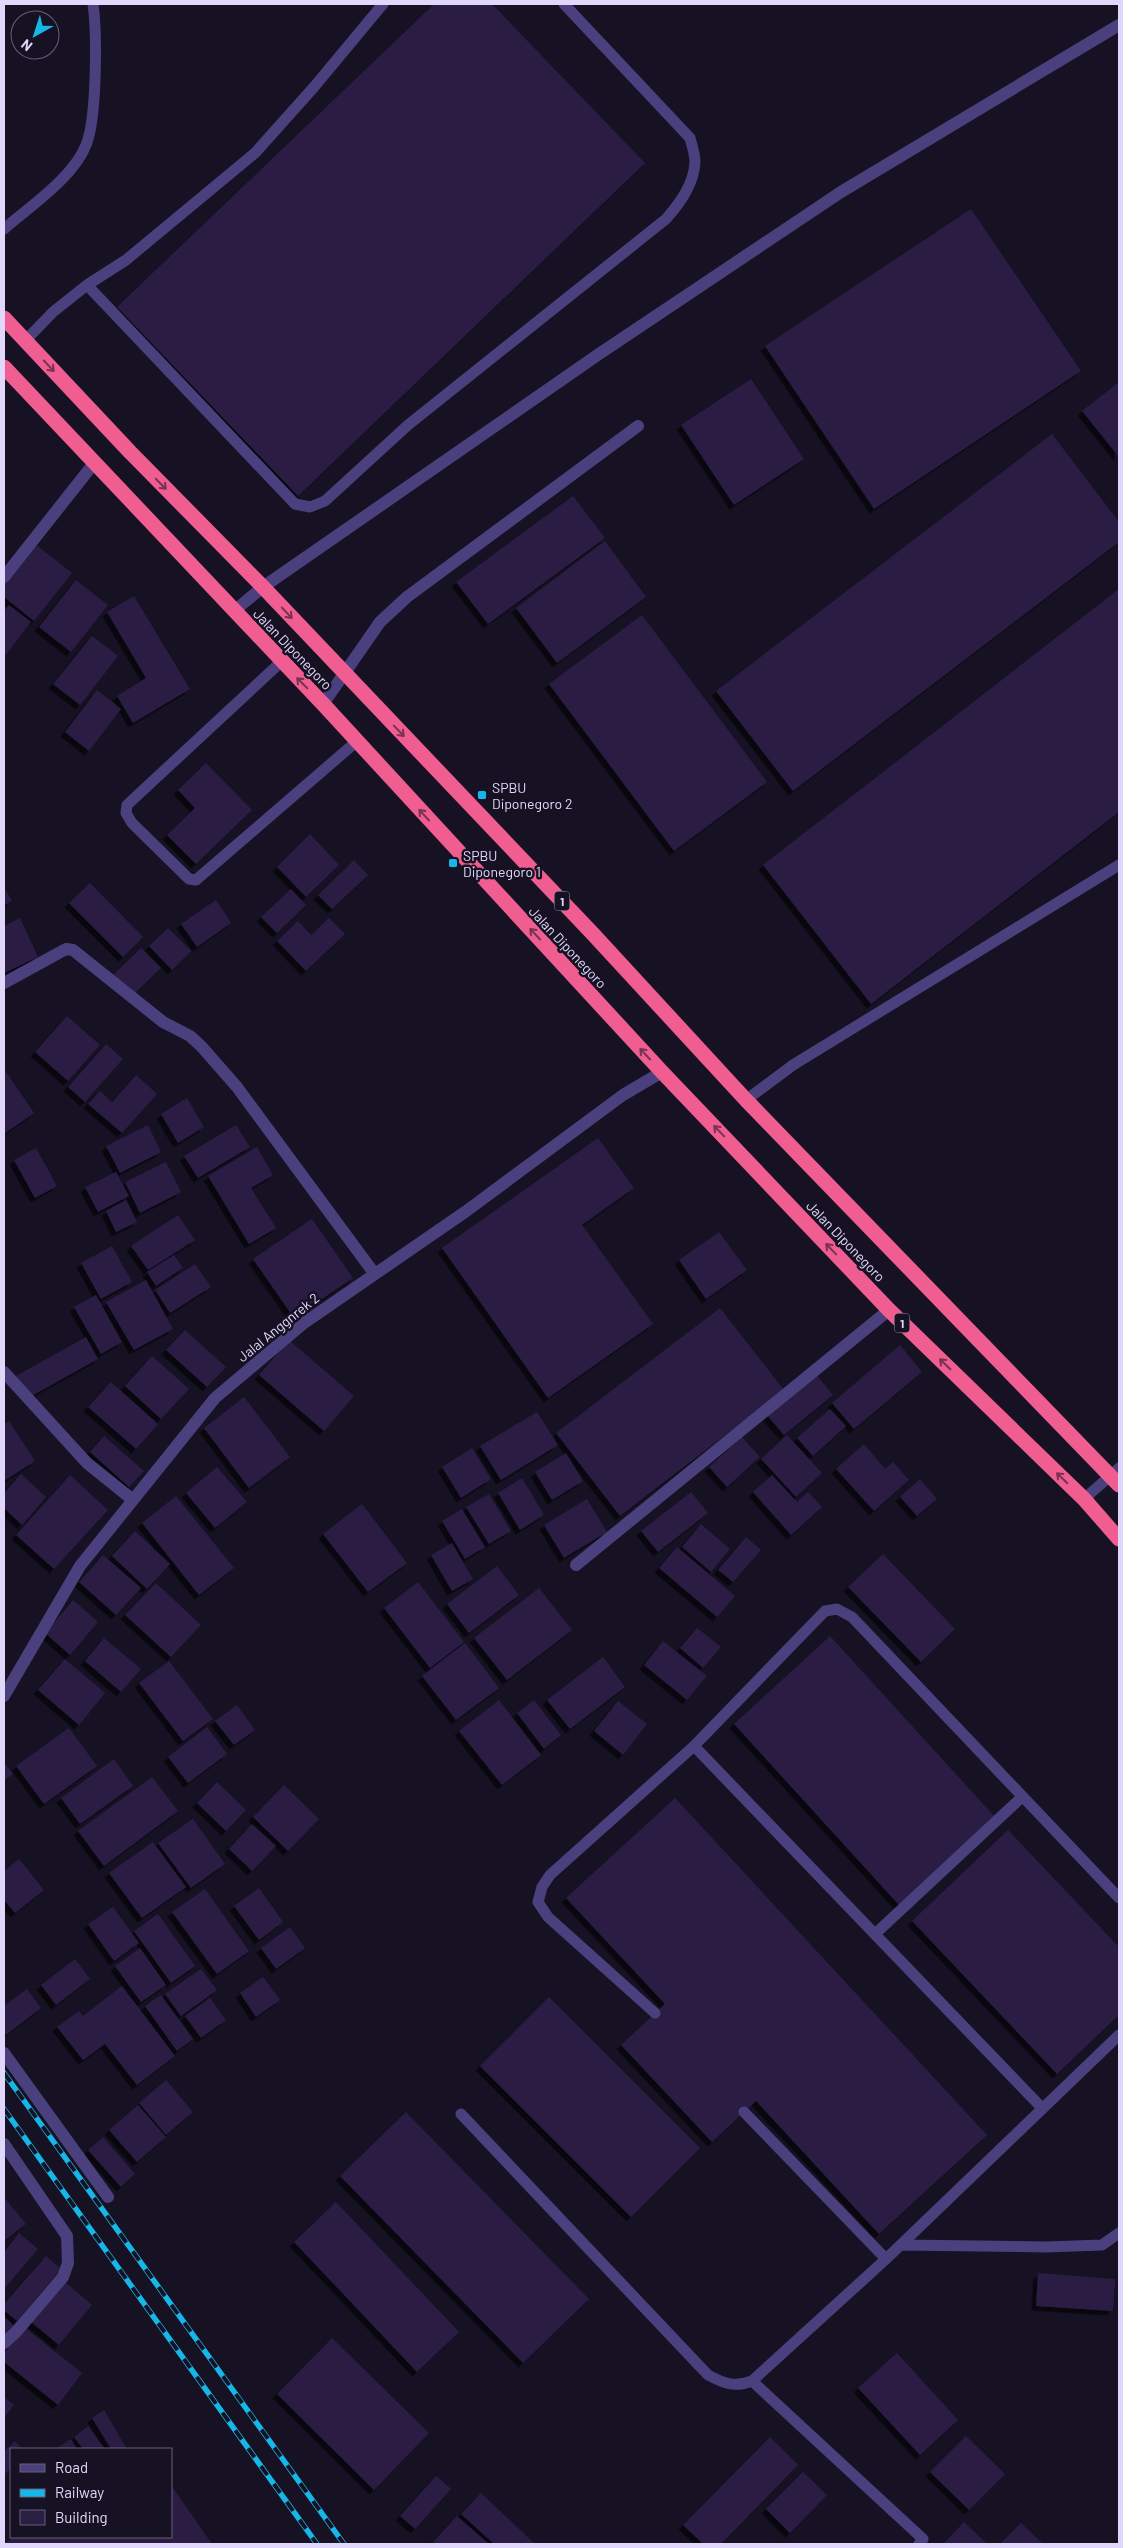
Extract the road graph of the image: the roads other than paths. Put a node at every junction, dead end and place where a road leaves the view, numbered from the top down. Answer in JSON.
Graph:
{"nodes":[{"id":1,"x":93,"y":4,"type":"edge"},
{"id":2,"x":383,"y":4,"type":"edge"},
{"id":3,"x":564,"y":4,"type":"edge"},
{"id":4,"x":1119,"y":25,"type":"edge"},
{"id":5,"x":4,"y":229,"type":"edge"},
{"id":6,"x":87,"y":285,"type":"junction"},
{"id":7,"x":4,"y":318,"type":"edge"},
{"id":8,"x":26,"y":341,"type":"junction"},
{"id":9,"x":4,"y":367,"type":"edge"},
{"id":10,"x":638,"y":426,"type":"dead end"},
{"id":11,"x":95,"y":462,"type":"junction"},
{"id":12,"x":4,"y":577,"type":"edge"},
{"id":13,"x":263,"y":587,"type":"junction"},
{"id":14,"x":234,"y":611,"type":"junction"},
{"id":15,"x":281,"y":662,"type":"junction"},
{"id":16,"x":345,"y":675,"type":"junction"},
{"id":17,"x":323,"y":704,"type":"junction"},
{"id":18,"x":356,"y":742,"type":"junction"},
{"id":19,"x":1119,"y":865,"type":"edge"},
{"id":20,"x":4,"y":982,"type":"edge"},
{"id":21,"x":662,"y":1072,"type":"junction"},
{"id":22,"x":746,"y":1100,"type":"junction"},
{"id":23,"x":374,"y":1273,"type":"junction"},
{"id":24,"x":889,"y":1310,"type":"junction"},
{"id":25,"x":4,"y":1372,"type":"edge"},
{"id":26,"x":1116,"y":1476,"type":"edge"},
{"id":27,"x":1084,"y":1499,"type":"junction"},
{"id":28,"x":133,"y":1500,"type":"junction"},
{"id":29,"x":1119,"y":1539,"type":"edge"},
{"id":30,"x":576,"y":1565,"type":"dead end"},
{"id":31,"x":4,"y":1696,"type":"edge"},
{"id":32,"x":694,"y":1746,"type":"junction"},
{"id":33,"x":1022,"y":1797,"type":"junction"},
{"id":34,"x":1119,"y":1898,"type":"edge"},
{"id":35,"x":875,"y":1934,"type":"junction"},
{"id":36,"x":655,"y":2013,"type":"dead end"},
{"id":37,"x":1119,"y":2034,"type":"edge"},
{"id":38,"x":4,"y":2053,"type":"edge"},
{"id":39,"x":1042,"y":2108,"type":"junction"},
{"id":40,"x":744,"y":2112,"type":"dead end"},
{"id":41,"x":461,"y":2114,"type":"dead end"},
{"id":42,"x":4,"y":2144,"type":"edge"},
{"id":43,"x":108,"y":2197,"type":"dead end"},
{"id":44,"x":1119,"y":2233,"type":"edge"},
{"id":45,"x":901,"y":2244,"type":"junction"},
{"id":46,"x":886,"y":2259,"type":"junction"},
{"id":47,"x":4,"y":2343,"type":"edge"},
{"id":48,"x":752,"y":2381,"type":"junction"},
{"id":49,"x":919,"y":2544,"type":"edge"}],
"edges":[{"from":1,"to":5,"type":"lane"},
{"from":2,"to":6,"type":"lane"},
{"from":3,"to":6,"type":"lane"},
{"from":4,"to":13,"type":"street"},
{"from":6,"to":8,"type":"lane"},
{"from":7,"to":8,"type":"highway","name":"Jalan Diponegoro","number":"1"},
{"from":8,"to":13,"type":"highway","name":"Jalan Diponegoro","number":"1","one_way":true},
{"from":9,"to":11,"type":"highway","name":"Jalan Diponegoro","number":"1"},
{"from":10,"to":16,"type":"street"},
{"from":11,"to":12,"type":"street"},
{"from":11,"to":14,"type":"highway","name":"Jalan Diponegoro","number":"1"},
{"from":13,"to":14,"type":"street"},
{"from":13,"to":16,"type":"highway","name":"Jalan Diponegoro","number":"1","one_way":true},
{"from":14,"to":15,"type":"highway","name":"Jalan Diponegoro","number":"1"},
{"from":17,"to":15,"type":"highway","name":"Jalan Diponegoro","number":"1","one_way":true},
{"from":15,"to":18,"type":"lane"},
{"from":16,"to":17,"type":"street"},
{"from":16,"to":22,"type":"highway","name":"Jalan Diponegoro","number":"1","one_way":true},
{"from":17,"to":18,"type":"highway","name":"Jalan Diponegoro","number":"1"},
{"from":21,"to":18,"type":"highway","name":"Jalan Diponegoro","number":"1","one_way":true},
{"from":19,"to":22,"type":"lane"},
{"from":20,"to":23,"type":"street"},
{"from":21,"to":23,"type":"street","name":"Jalal Anggnrek 2"},
{"from":24,"to":21,"type":"highway","name":"Jalan Diponegoro","number":"1","one_way":true},
{"from":22,"to":26,"type":"highway","name":"Jalan Diponegoro","number":"1"},
{"from":23,"to":28,"type":"street","name":"Jalal Anggnrek 2"},
{"from":27,"to":24,"type":"highway","name":"Jalan Diponegoro","number":"1","one_way":true},
{"from":24,"to":30,"type":"street"},
{"from":25,"to":28,"type":"street"},
{"from":26,"to":27,"type":"lane"},
{"from":27,"to":29,"type":"highway","name":"Jalan Diponegoro","number":"1"},
{"from":28,"to":31,"type":"street","name":"Jalal Anggnrek 2"},
{"from":32,"to":33,"type":"lane"},
{"from":32,"to":35,"type":"lane"},
{"from":32,"to":36,"type":"lane"},
{"from":33,"to":34,"type":"lane"},
{"from":33,"to":35,"type":"lane"},
{"from":35,"to":39,"type":"lane"},
{"from":37,"to":39,"type":"lane"},
{"from":38,"to":43,"type":"street"},
{"from":39,"to":45,"type":"lane"},
{"from":40,"to":46,"type":"lane"},
{"from":41,"to":48,"type":"lane"},
{"from":42,"to":47,"type":"street"},
{"from":44,"to":45,"type":"lane"},
{"from":45,"to":46,"type":"lane"},
{"from":46,"to":48,"type":"lane"},
{"from":48,"to":49,"type":"lane"}]}
